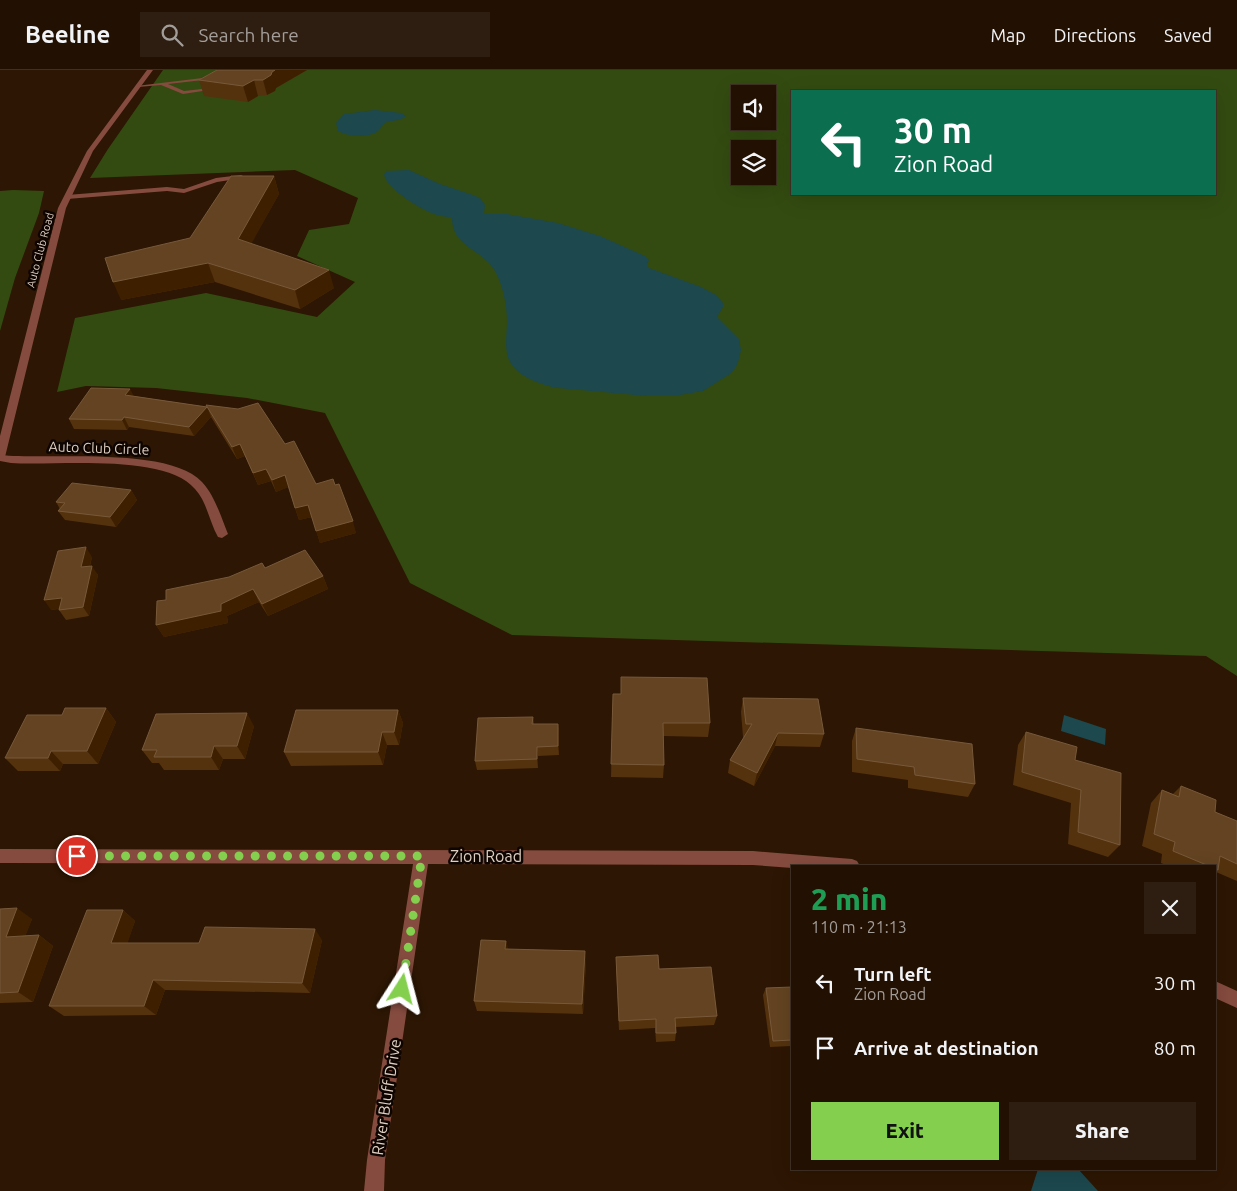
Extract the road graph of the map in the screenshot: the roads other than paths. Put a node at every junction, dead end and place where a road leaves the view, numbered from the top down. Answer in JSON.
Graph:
{"nodes":[{"id":1,"x":150,"y":70,"type":"edge"},
{"id":2,"x":234,"y":71,"type":"edge"},
{"id":3,"x":190,"y":76,"type":"dead end"},
{"id":4,"x":186,"y":81,"type":"junction"},
{"id":5,"x":220,"y":82,"type":"edge"},
{"id":6,"x":163,"y":84,"type":"junction"},
{"id":7,"x":138,"y":86,"type":"junction"},
{"id":8,"x":209,"y":89,"type":"edge"},
{"id":9,"x":250,"y":177,"type":"edge"},
{"id":10,"x":67,"y":197,"type":"junction"},
{"id":11,"x":0,"y":458,"type":"edge"},
{"id":12,"x":222,"y":534,"type":"dead end"},
{"id":13,"x":0,"y":856,"type":"edge"},
{"id":14,"x":422,"y":856,"type":"junction"},
{"id":15,"x":840,"y":865,"type":"edge"},
{"id":16,"x":1216,"y":990,"type":"edge"},
{"id":17,"x":1237,"y":1000,"type":"edge"},
{"id":18,"x":374,"y":1191,"type":"edge"}],
"edges":[{"from":1,"to":7,"type":"street","name":"Auto Club Road"},
{"from":2,"to":4,"type":"lane"},
{"from":2,"to":5,"type":"lane"},
{"from":3,"to":4,"type":"lane"},
{"from":4,"to":6,"type":"lane"},
{"from":6,"to":7,"type":"lane"},
{"from":6,"to":8,"type":"lane"},
{"from":7,"to":10,"type":"street","name":"Auto Club Road"},
{"from":9,"to":10,"type":"lane"},
{"from":10,"to":11,"type":"street","name":"Auto Club Road"},
{"from":11,"to":12,"type":"street","name":"Auto Club Circle"},
{"from":13,"to":14,"type":"street","name":"Zion Road"},
{"from":14,"to":15,"type":"street","name":"Zion Road"},
{"from":14,"to":18,"type":"street","name":"River Bluff Drive"},
{"from":16,"to":17,"type":"street"}]}
